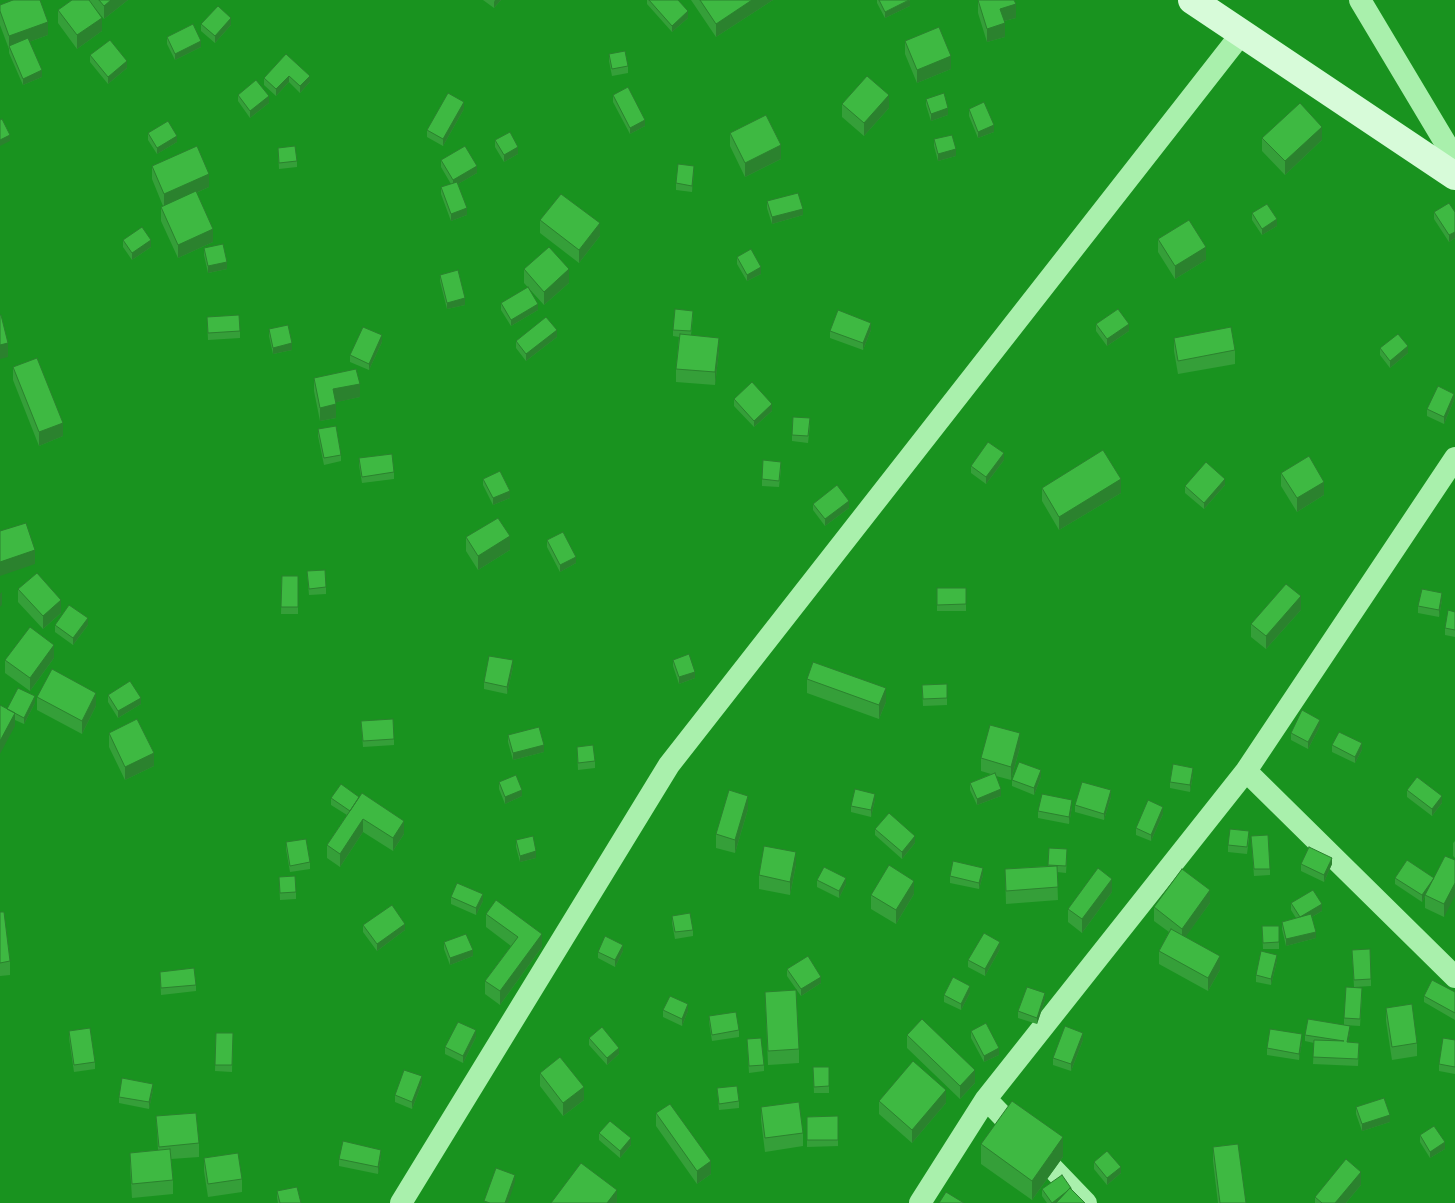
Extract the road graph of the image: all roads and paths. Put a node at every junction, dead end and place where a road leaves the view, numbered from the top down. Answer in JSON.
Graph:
{"nodes":[{"id":1,"x":1192,"y":0,"type":"edge"},
{"id":2,"x":1360,"y":0,"type":"edge"},
{"id":3,"x":1242,"y":33,"type":"junction"},
{"id":4,"x":1455,"y":159,"type":"edge"},
{"id":5,"x":1455,"y":176,"type":"edge"},
{"id":6,"x":1455,"y":458,"type":"edge"},
{"id":7,"x":1246,"y":771,"type":"junction"},
{"id":8,"x":1455,"y":977,"type":"edge"},
{"id":9,"x":986,"y":1099,"type":"junction"},
{"id":10,"x":401,"y":1203,"type":"edge"},
{"id":11,"x":920,"y":1203,"type":"edge"},
{"id":12,"x":1086,"y":1203,"type":"edge"}],
"edges":[{"from":1,"to":3,"type":"street"},
{"from":2,"to":4,"type":"street"},
{"from":3,"to":5,"type":"street"},
{"from":3,"to":10,"type":"street"},
{"from":6,"to":7,"type":"street"},
{"from":7,"to":8,"type":"street"},
{"from":7,"to":9,"type":"street"},
{"from":9,"to":11,"type":"street"},
{"from":9,"to":12,"type":"street"}]}
